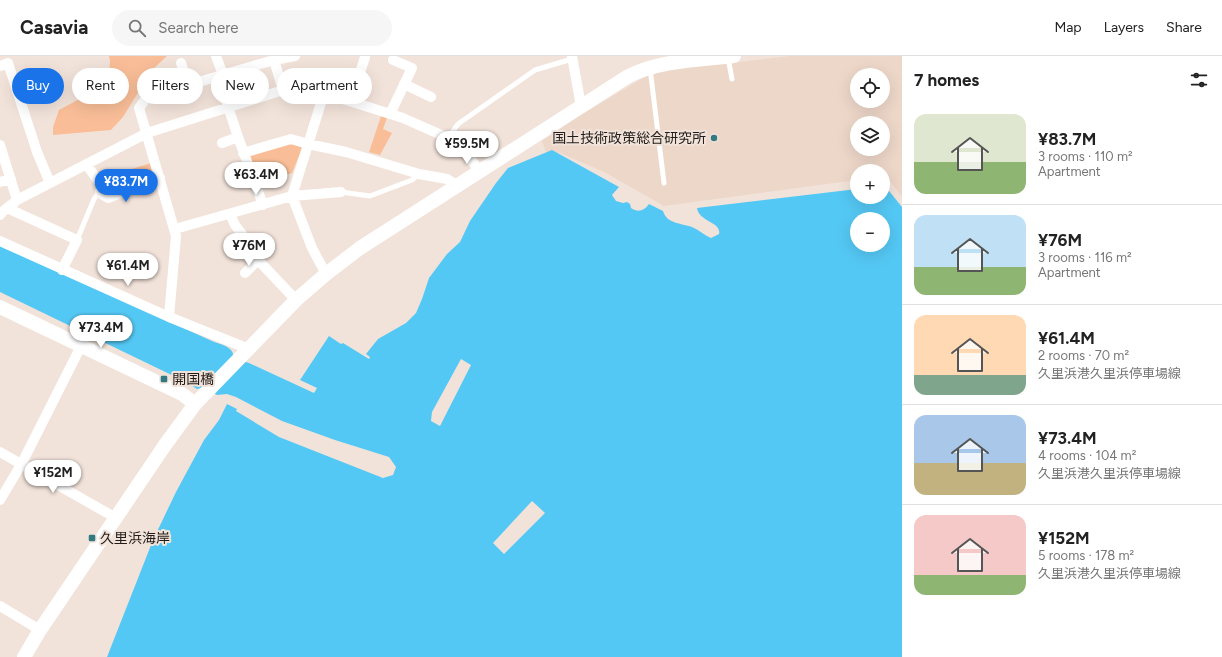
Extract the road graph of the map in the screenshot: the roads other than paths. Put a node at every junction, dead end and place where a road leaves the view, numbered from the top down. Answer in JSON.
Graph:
{"nodes":[{"id":1,"x":216,"y":56,"type":"edge"},
{"id":2,"x":295,"y":56,"type":"edge"},
{"id":3,"x":365,"y":57,"type":"dead end"},
{"id":4,"x":572,"y":57,"type":"edge"},
{"id":5,"x":726,"y":57,"type":"edge"},
{"id":6,"x":274,"y":60,"type":"junction"},
{"id":7,"x":394,"y":60,"type":"dead end"},
{"id":8,"x":669,"y":60,"type":"edge"},
{"id":9,"x":181,"y":63,"type":"dead end"},
{"id":10,"x":0,"y":66,"type":"edge"},
{"id":11,"x":650,"y":67,"type":"junction"},
{"id":12,"x":183,"y":68,"type":"edge"},
{"id":13,"x":218,"y":68,"type":"edge"},
{"id":14,"x":247,"y":68,"type":"edge"},
{"id":15,"x":362,"y":68,"type":"edge"},
{"id":16,"x":277,"y":69,"type":"edge"},
{"id":17,"x":732,"y":79,"type":"dead end"},
{"id":18,"x":404,"y":84,"type":"junction"},
{"id":19,"x":277,"y":92,"type":"edge"},
{"id":20,"x":431,"y":97,"type":"dead end"},
{"id":21,"x":142,"y":104,"type":"edge"},
{"id":22,"x":227,"y":104,"type":"edge"},
{"id":23,"x":321,"y":104,"type":"edge"},
{"id":24,"x":360,"y":104,"type":"edge"},
{"id":25,"x":581,"y":106,"type":"junction"},
{"id":26,"x":228,"y":108,"type":"junction"},
{"id":27,"x":390,"y":114,"type":"junction"},
{"id":28,"x":147,"y":133,"type":"junction"},
{"id":29,"x":238,"y":137,"type":"junction"},
{"id":30,"x":448,"y":138,"type":"junction"},
{"id":31,"x":222,"y":143,"type":"dead end"},
{"id":32,"x":308,"y":144,"type":"junction"},
{"id":33,"x":0,"y":145,"type":"edge"},
{"id":34,"x":243,"y":153,"type":"junction"},
{"id":35,"x":86,"y":164,"type":"junction"},
{"id":36,"x":480,"y":172,"type":"junction"},
{"id":37,"x":419,"y":174,"type":"junction"},
{"id":38,"x":160,"y":178,"type":"junction"},
{"id":39,"x":11,"y":179,"type":"junction"},
{"id":40,"x":0,"y":182,"type":"edge"},
{"id":41,"x":50,"y":183,"type":"junction"},
{"id":42,"x":664,"y":183,"type":"dead end"},
{"id":43,"x":458,"y":186,"type":"junction"},
{"id":44,"x":100,"y":191,"type":"junction"},
{"id":45,"x":341,"y":192,"type":"joint"},
{"id":46,"x":292,"y":196,"type":"junction"},
{"id":47,"x":17,"y":200,"type":"junction"},
{"id":48,"x":263,"y":205,"type":"junction"},
{"id":49,"x":4,"y":212,"type":"edge"},
{"id":50,"x":230,"y":214,"type":"junction"},
{"id":51,"x":175,"y":229,"type":"junction"},
{"id":52,"x":77,"y":240,"type":"junction"},
{"id":53,"x":0,"y":241,"type":"edge"},
{"id":54,"x":258,"y":260,"type":"junction"},
{"id":55,"x":62,"y":270,"type":"junction"},
{"id":56,"x":245,"y":273,"type":"dead end"},
{"id":57,"x":326,"y":274,"type":"junction"},
{"id":58,"x":296,"y":300,"type":"junction"},
{"id":59,"x":0,"y":307,"type":"edge"},
{"id":60,"x":0,"y":315,"type":"edge"},
{"id":61,"x":169,"y":317,"type":"junction"},
{"id":62,"x":78,"y":352,"type":"junction"},
{"id":63,"x":245,"y":352,"type":"junction"},
{"id":64,"x":199,"y":399,"type":"junction"},
{"id":65,"x":0,"y":452,"type":"edge"},
{"id":66,"x":22,"y":463,"type":"junction"},
{"id":67,"x":0,"y":500,"type":"edge"},
{"id":68,"x":116,"y":518,"type":"junction"},
{"id":69,"x":0,"y":606,"type":"edge"},
{"id":70,"x":40,"y":630,"type":"junction"},
{"id":71,"x":24,"y":657,"type":"edge"}],
"edges":[{"from":1,"to":13,"type":"street"},
{"from":2,"to":6,"type":"street"},
{"from":3,"to":15,"type":"street"},
{"from":4,"to":25,"type":"street"},
{"from":4,"to":30,"type":"lane"},
{"from":5,"to":8,"type":"main road"},
{"from":5,"to":17,"type":"lane"},
{"from":6,"to":14,"type":"street"},
{"from":6,"to":16,"type":"street"},
{"from":7,"to":18,"type":"street"},
{"from":8,"to":11,"type":"main road"},
{"from":9,"to":12,"type":"street"},
{"from":10,"to":41,"type":"street"},
{"from":11,"to":25,"type":"main road"},
{"from":11,"to":42,"type":"lane"},
{"from":18,"to":20,"type":"street"},
{"from":18,"to":27,"type":"street"},
{"from":19,"to":26,"type":"street"},
{"from":21,"to":28,"type":"street"},
{"from":22,"to":26,"type":"street"},
{"from":23,"to":32,"type":"street"},
{"from":24,"to":27,"type":"street"},
{"from":25,"to":36,"type":"main road"},
{"from":26,"to":28,"type":"street"},
{"from":26,"to":29,"type":"street"},
{"from":27,"to":30,"type":"street"},
{"from":28,"to":35,"type":"street"},
{"from":28,"to":38,"type":"street"},
{"from":29,"to":31,"type":"street"},
{"from":29,"to":34,"type":"street"},
{"from":30,"to":36,"type":"street"},
{"from":32,"to":34,"type":"street"},
{"from":32,"to":37,"type":"street"},
{"from":32,"to":46,"type":"street"},
{"from":33,"to":39,"type":"street"},
{"from":34,"to":48,"type":"street"},
{"from":35,"to":41,"type":"street"},
{"from":35,"to":44,"type":"street"},
{"from":36,"to":43,"type":"main road"},
{"from":37,"to":43,"type":"street"},
{"from":37,"to":45,"type":"lane"},
{"from":38,"to":44,"type":"street"},
{"from":38,"to":51,"type":"street"},
{"from":39,"to":40,"type":"street"},
{"from":39,"to":47,"type":"street"},
{"from":41,"to":47,"type":"street"},
{"from":43,"to":57,"type":"main road"},
{"from":44,"to":52,"type":"lane"},
{"from":45,"to":46,"type":"street"},
{"from":46,"to":48,"type":"street"},
{"from":46,"to":57,"type":"street"},
{"from":47,"to":49,"type":"street"},
{"from":48,"to":50,"type":"street"},
{"from":49,"to":52,"type":"street"},
{"from":50,"to":51,"type":"street"},
{"from":50,"to":54,"type":"street"},
{"from":51,"to":61,"type":"street"},
{"from":52,"to":55,"type":"street"},
{"from":53,"to":55,"type":"street"},
{"from":54,"to":56,"type":"street"},
{"from":54,"to":58,"type":"street"},
{"from":55,"to":61,"type":"street"},
{"from":57,"to":58,"type":"main road"},
{"from":58,"to":63,"type":"main road"},
{"from":59,"to":64,"type":"main road"},
{"from":60,"to":62,"type":"main road"},
{"from":61,"to":63,"type":"street"},
{"from":62,"to":64,"type":"main road"},
{"from":62,"to":66,"type":"street"},
{"from":63,"to":64,"type":"main road"},
{"from":64,"to":68,"type":"main road"},
{"from":65,"to":66,"type":"street"},
{"from":66,"to":67,"type":"street"},
{"from":66,"to":68,"type":"street"},
{"from":68,"to":70,"type":"main road"},
{"from":69,"to":70,"type":"street"},
{"from":70,"to":71,"type":"main road"}]}
